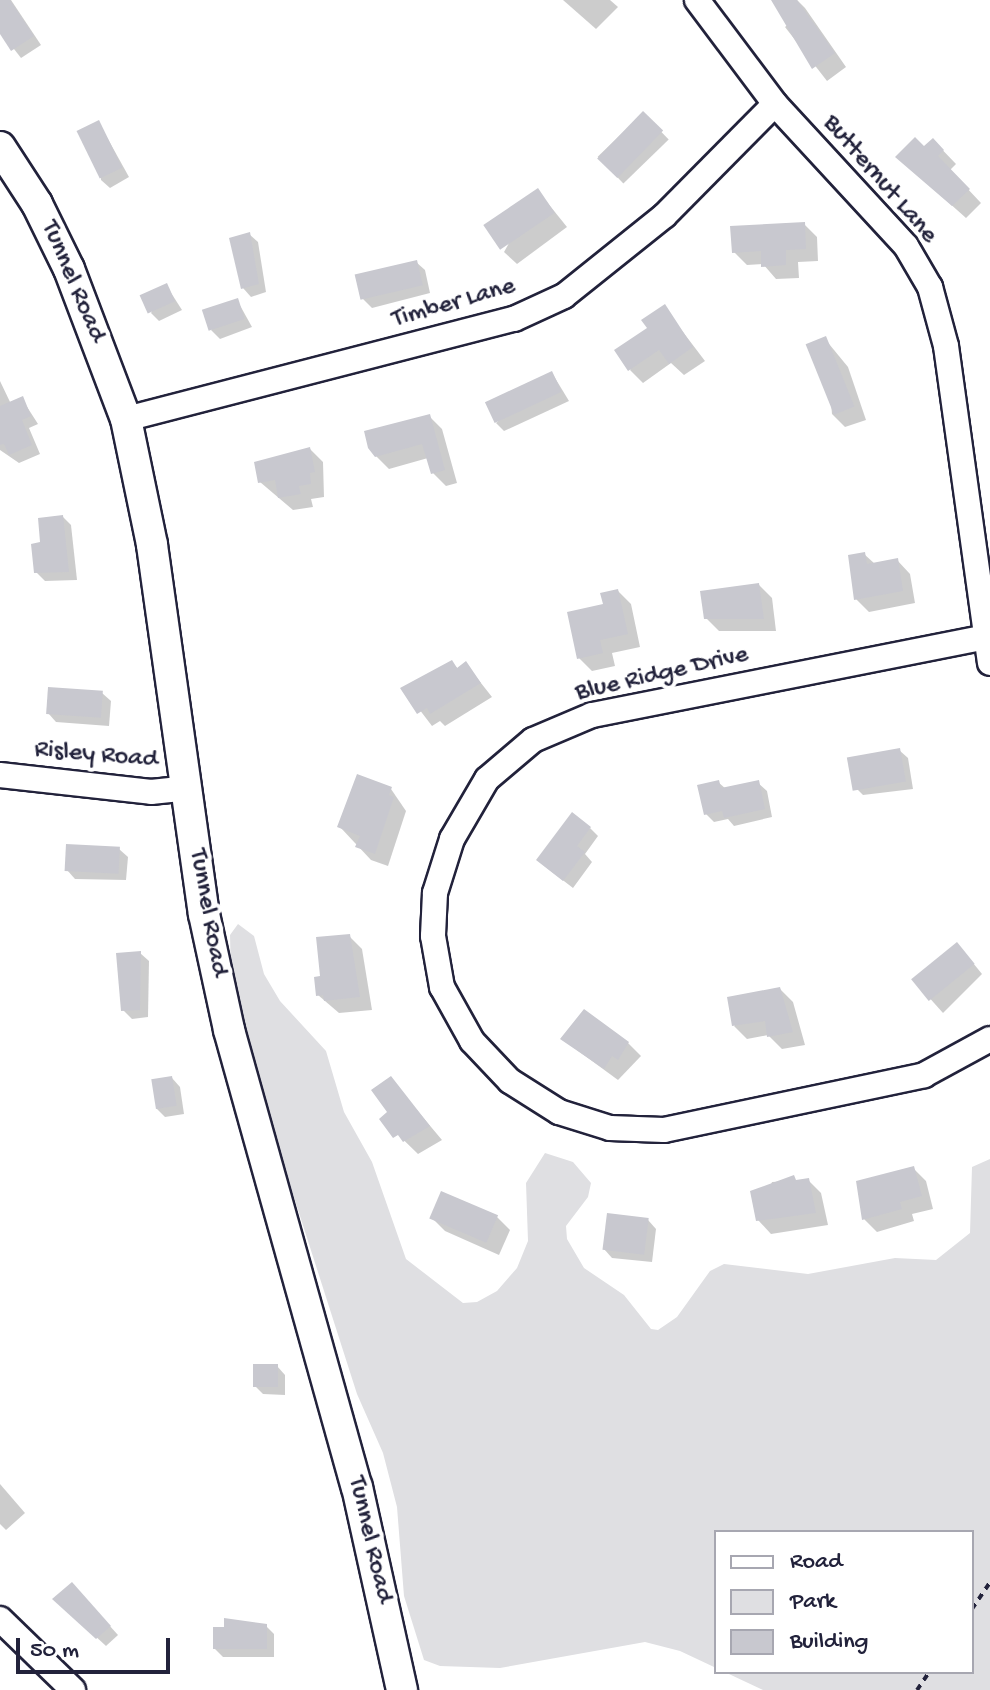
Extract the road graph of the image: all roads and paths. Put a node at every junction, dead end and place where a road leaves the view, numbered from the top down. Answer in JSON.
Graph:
{"nodes":[{"id":1,"x":697,"y":0,"type":"edge"},
{"id":2,"x":775,"y":104,"type":"junction"},
{"id":3,"x":0,"y":147,"type":"edge"},
{"id":4,"x":126,"y":419,"type":"junction"},
{"id":5,"x":986,"y":637,"type":"junction"},
{"id":6,"x":990,"y":663,"type":"edge"},
{"id":7,"x":0,"y":775,"type":"edge"},
{"id":8,"x":187,"y":788,"type":"junction"},
{"id":9,"x":990,"y":1039,"type":"edge"},
{"id":10,"x":990,"y":1582,"type":"edge"},
{"id":11,"x":974,"y":1606,"type":"edge"},
{"id":12,"x":0,"y":1619,"type":"edge"},
{"id":13,"x":73,"y":1690,"type":"edge"},
{"id":14,"x":402,"y":1690,"type":"edge"}],
"edges":[{"from":1,"to":2,"type":"street","name":"Butternut Lane"},
{"from":2,"to":4,"type":"street","name":"Timber Lane"},
{"from":2,"to":5,"type":"street","name":"Butternut Lane"},
{"from":3,"to":4,"type":"main road","name":"Tunnel Road"},
{"from":4,"to":8,"type":"main road","name":"Tunnel Road"},
{"from":5,"to":6,"type":"street","name":"Butternut Lane"},
{"from":5,"to":9,"type":"street","name":"Blue Ridge Drive"},
{"from":7,"to":8,"type":"street","name":"Risley Road"},
{"from":8,"to":14,"type":"main road","name":"Tunnel Road"},
{"from":10,"to":11,"type":"path"},
{"from":12,"to":13,"type":"street"}]}
